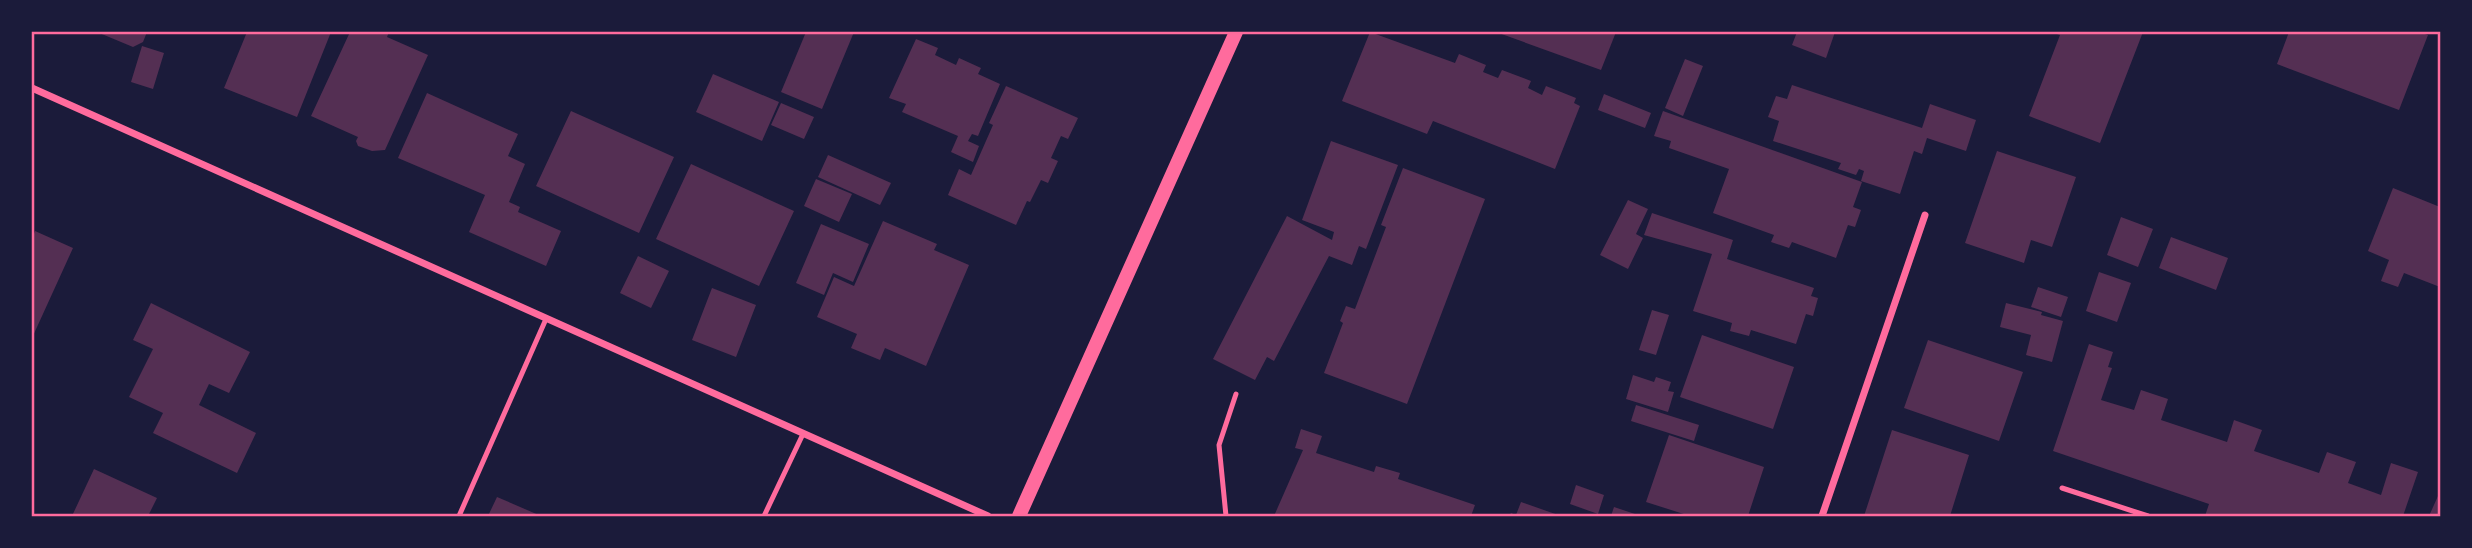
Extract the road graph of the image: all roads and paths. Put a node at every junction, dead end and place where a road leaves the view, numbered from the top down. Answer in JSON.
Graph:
{"nodes":[{"id":1,"x":1236,"y":32,"type":"edge"},
{"id":2,"x":32,"y":88,"type":"edge"},
{"id":3,"x":1925,"y":215,"type":"dead end"},
{"id":4,"x":546,"y":319,"type":"junction"},
{"id":5,"x":1236,"y":394,"type":"dead end"},
{"id":6,"x":803,"y":434,"type":"junction"},
{"id":7,"x":2062,"y":488,"type":"dead end"},
{"id":8,"x":459,"y":516,"type":"edge"},
{"id":9,"x":764,"y":516,"type":"edge"},
{"id":10,"x":988,"y":516,"type":"edge"},
{"id":11,"x":1019,"y":516,"type":"edge"},
{"id":12,"x":1226,"y":516,"type":"edge"},
{"id":13,"x":1822,"y":516,"type":"edge"},
{"id":14,"x":2148,"y":516,"type":"edge"}],
"edges":[{"from":1,"to":11,"type":"main road"},
{"from":2,"to":4,"type":"street"},
{"from":3,"to":13,"type":"street"},
{"from":4,"to":6,"type":"street"},
{"from":4,"to":8,"type":"lane"},
{"from":5,"to":12,"type":"lane"},
{"from":6,"to":9,"type":"lane"},
{"from":6,"to":10,"type":"street"},
{"from":7,"to":14,"type":"lane"}]}
